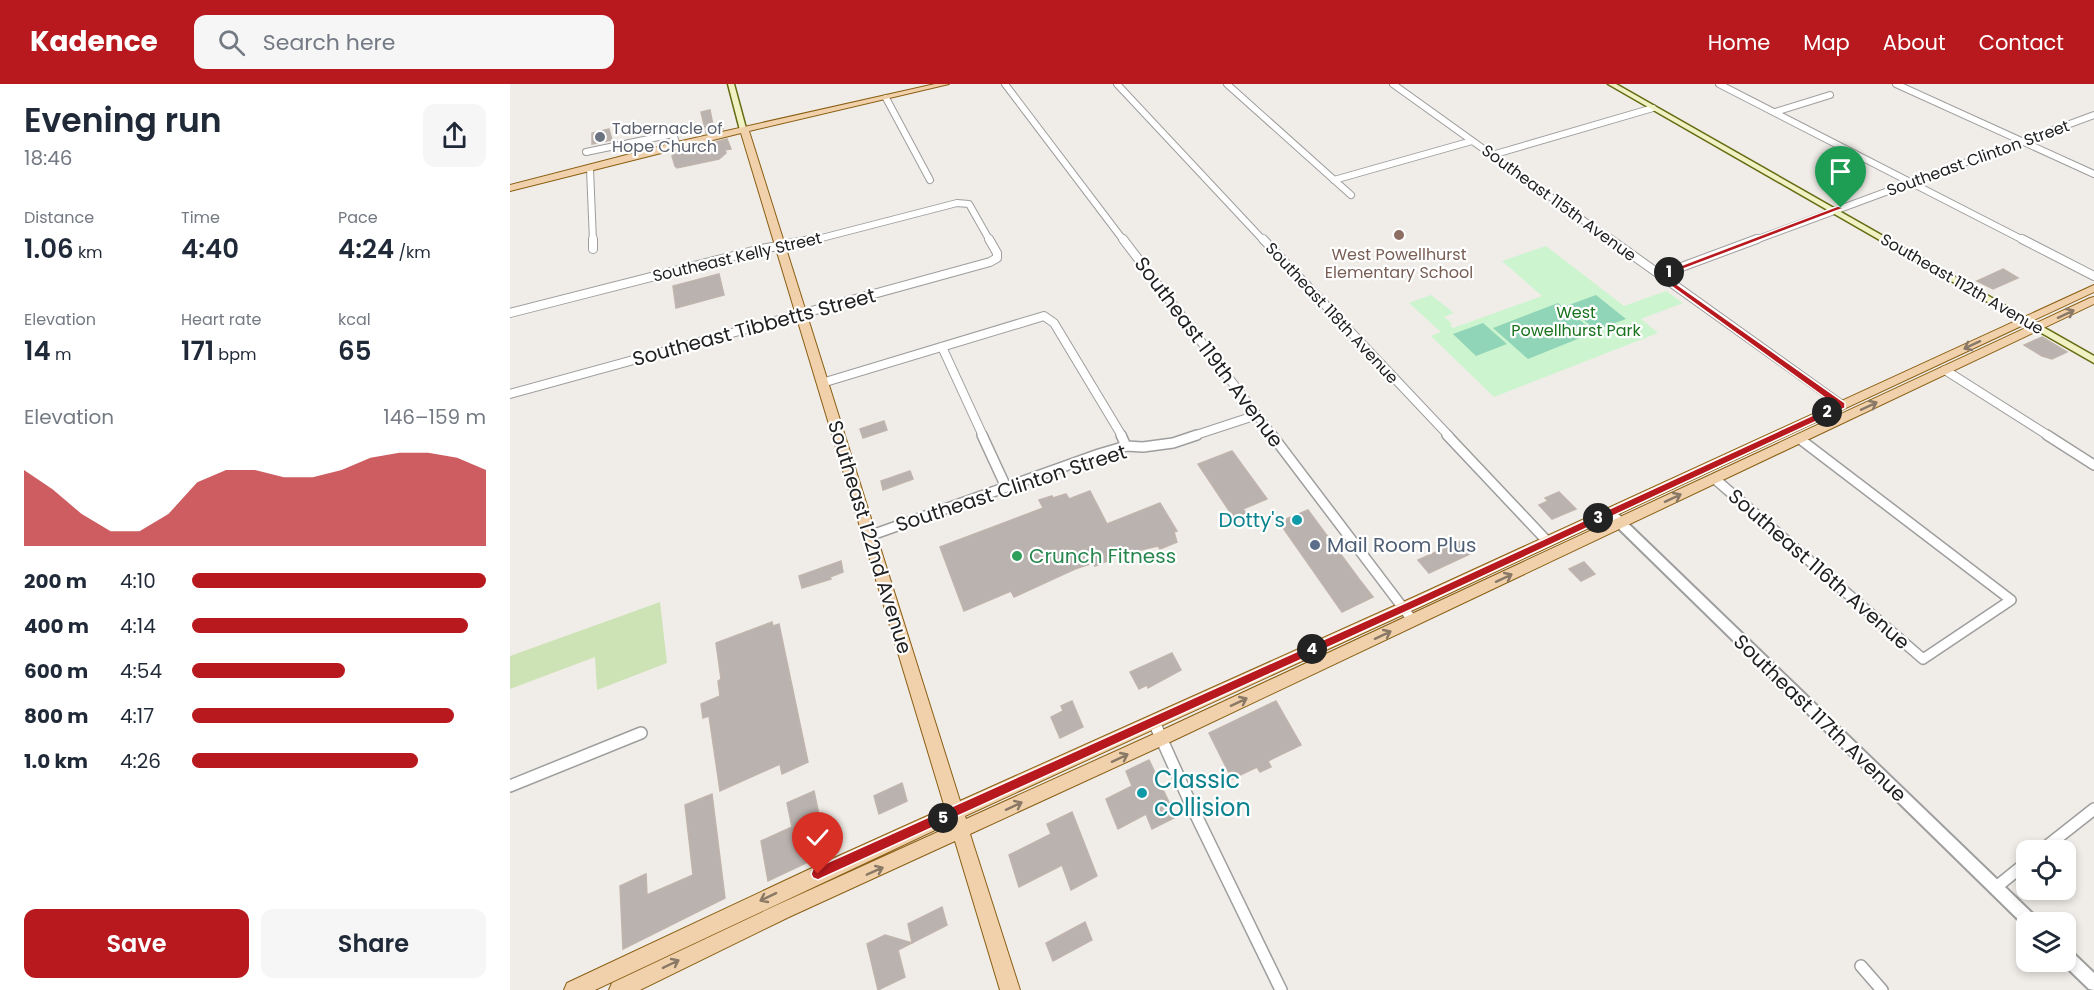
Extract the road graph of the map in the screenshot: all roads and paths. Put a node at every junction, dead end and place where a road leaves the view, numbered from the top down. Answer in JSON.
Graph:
{"nodes":[{"id":1,"x":731,"y":84,"type":"edge"},
{"id":2,"x":945,"y":84,"type":"edge"},
{"id":3,"x":1005,"y":84,"type":"edge"},
{"id":4,"x":1117,"y":84,"type":"edge"},
{"id":5,"x":1227,"y":84,"type":"edge"},
{"id":6,"x":1393,"y":84,"type":"edge"},
{"id":7,"x":1611,"y":84,"type":"edge"},
{"id":8,"x":1719,"y":84,"type":"edge"},
{"id":9,"x":1896,"y":84,"type":"edge"},
{"id":10,"x":1830,"y":95,"type":"dead end"},
{"id":11,"x":886,"y":98,"type":"junction"},
{"id":12,"x":1653,"y":108,"type":"junction"},
{"id":13,"x":1775,"y":112,"type":"junction"},
{"id":14,"x":2094,"y":115,"type":"edge"},
{"id":15,"x":745,"y":131,"type":"junction"},
{"id":16,"x":1472,"y":141,"type":"junction"},
{"id":17,"x":2022,"y":141,"type":"junction"},
{"id":18,"x":677,"y":145,"type":"junction"},
{"id":19,"x":586,"y":152,"type":"dead end"},
{"id":20,"x":1492,"y":155,"type":"junction"},
{"id":21,"x":590,"y":169,"type":"junction"},
{"id":22,"x":2094,"y":174,"type":"edge"},
{"id":23,"x":930,"y":180,"type":"dead end"},
{"id":24,"x":1334,"y":180,"type":"junction"},
{"id":25,"x":1912,"y":182,"type":"junction"},
{"id":26,"x":510,"y":188,"type":"edge"},
{"id":27,"x":1351,"y":195,"type":"dead end"},
{"id":28,"x":1833,"y":211,"type":"junction"},
{"id":29,"x":780,"y":246,"type":"junction"},
{"id":30,"x":593,"y":249,"type":"dead end"},
{"id":31,"x":997,"y":258,"type":"joint"},
{"id":32,"x":1660,"y":275,"type":"junction"},
{"id":33,"x":2094,"y":276,"type":"edge"},
{"id":34,"x":2094,"y":288,"type":"edge"},
{"id":35,"x":2094,"y":300,"type":"edge"},
{"id":36,"x":510,"y":313,"type":"edge"},
{"id":37,"x":801,"y":313,"type":"junction"},
{"id":38,"x":2025,"y":321,"type":"junction"},
{"id":39,"x":2037,"y":327,"type":"junction"},
{"id":40,"x":942,"y":347,"type":"junction"},
{"id":41,"x":2094,"y":360,"type":"edge"},
{"id":42,"x":1946,"y":370,"type":"junction"},
{"id":43,"x":822,"y":383,"type":"junction"},
{"id":44,"x":510,"y":394,"type":"edge"},
{"id":45,"x":1842,"y":405,"type":"junction"},
{"id":46,"x":1257,"y":415,"type":"junction"},
{"id":47,"x":1800,"y":439,"type":"junction"},
{"id":48,"x":1126,"y":446,"type":"junction"},
{"id":49,"x":2094,"y":465,"type":"edge"},
{"id":50,"x":1715,"y":479,"type":"junction"},
{"id":51,"x":1006,"y":487,"type":"junction"},
{"id":52,"x":1610,"y":513,"type":"junction"},
{"id":53,"x":1620,"y":523,"type":"junction"},
{"id":54,"x":869,"y":536,"type":"junction"},
{"id":55,"x":1547,"y":542,"type":"junction"},
{"id":56,"x":1492,"y":567,"type":"junction"},
{"id":57,"x":1451,"y":603,"type":"junction"},
{"id":58,"x":1408,"y":614,"type":"junction"},
{"id":59,"x":1154,"y":722,"type":"junction"},
{"id":60,"x":641,"y":733,"type":"dead end"},
{"id":61,"x":1162,"y":738,"type":"junction"},
{"id":62,"x":510,"y":786,"type":"edge"},
{"id":63,"x":2094,"y":809,"type":"edge"},
{"id":64,"x":958,"y":821,"type":"junction"},
{"id":65,"x":2055,"y":840,"type":"edge"},
{"id":66,"x":2016,"y":871,"type":"edge"},
{"id":67,"x":1995,"y":888,"type":"junction"},
{"id":68,"x":2020,"y":912,"type":"edge"},
{"id":69,"x":1861,"y":966,"type":"dead end"},
{"id":70,"x":2076,"y":966,"type":"edge"},
{"id":71,"x":606,"y":975,"type":"junction"},
{"id":72,"x":2094,"y":984,"type":"edge"},
{"id":73,"x":574,"y":990,"type":"edge"},
{"id":74,"x":589,"y":990,"type":"edge"},
{"id":75,"x":619,"y":990,"type":"edge"},
{"id":76,"x":1010,"y":990,"type":"edge"},
{"id":77,"x":1281,"y":990,"type":"edge"},
{"id":78,"x":1882,"y":990,"type":"edge"}],
"edges":[{"from":1,"to":15,"type":"main road","name":"Southeast 122nd Avenue"},
{"from":2,"to":11,"type":"main road"},
{"from":3,"to":46,"type":"street","name":"Southeast 119th Avenue"},
{"from":4,"to":55,"type":"street","name":"Southeast 118th Avenue"},
{"from":5,"to":24,"type":"street"},
{"from":6,"to":16,"type":"street","name":"Southeast 115th Avenue"},
{"from":7,"to":12,"type":"main road","name":"Southeast 112th Avenue"},
{"from":8,"to":13,"type":"street"},
{"from":9,"to":17,"type":"street"},
{"from":10,"to":13,"type":"street"},
{"from":11,"to":15,"type":"main road"},
{"from":11,"to":23,"type":"street"},
{"from":12,"to":20,"type":"street"},
{"from":12,"to":28,"type":"main road","name":"Southeast 112th Avenue"},
{"from":13,"to":25,"type":"street"},
{"from":14,"to":17,"type":"street","name":"Southeast Clinton Street"},
{"from":15,"to":18,"type":"main road"},
{"from":15,"to":21,"type":"main road"},
{"from":15,"to":29,"type":"main road","name":"Southeast 122nd Avenue"},
{"from":16,"to":20,"type":"street","name":"Southeast 115th Avenue"},
{"from":16,"to":24,"type":"street"},
{"from":17,"to":22,"type":"street"},
{"from":17,"to":25,"type":"street","name":"Southeast Clinton Street"},
{"from":18,"to":19,"type":"street"},
{"from":18,"to":21,"type":"main road"},
{"from":20,"to":32,"type":"street","name":"Southeast 115th Avenue"},
{"from":21,"to":26,"type":"main road"},
{"from":21,"to":30,"type":"street"},
{"from":24,"to":27,"type":"street"},
{"from":25,"to":28,"type":"street","name":"Southeast Clinton Street"},
{"from":25,"to":33,"type":"street"},
{"from":28,"to":32,"type":"street","name":"Southeast Clinton Street"},
{"from":28,"to":38,"type":"main road","name":"Southeast 112th Avenue"},
{"from":29,"to":31,"type":"street","name":"Southeast Kelly Street"},
{"from":29,"to":36,"type":"street","name":"Southeast Kelly Street"},
{"from":29,"to":37,"type":"main road","name":"Southeast 122nd Avenue"},
{"from":31,"to":37,"type":"street","name":"Southeast Tibbetts Street"},
{"from":32,"to":45,"type":"street","name":"Southeast 115th Avenue"},
{"from":34,"to":38,"type":"main road"},
{"from":39,"to":35,"type":"main road","one_way":true},
{"from":37,"to":43,"type":"main road","name":"Southeast 122nd Avenue"},
{"from":37,"to":44,"type":"street","name":"Southeast Tibbetts Street"},
{"from":38,"to":39,"type":"main road","name":"Southeast 112th Avenue"},
{"from":38,"to":45,"type":"main road","one_way":true},
{"from":39,"to":41,"type":"main road","name":"Southeast 112th Avenue"},
{"from":39,"to":42,"type":"main road"},
{"from":40,"to":43,"type":"street"},
{"from":40,"to":48,"type":"street"},
{"from":40,"to":51,"type":"street"},
{"from":47,"to":42,"type":"main road","one_way":true},
{"from":42,"to":49,"type":"street"},
{"from":43,"to":54,"type":"main road","name":"Southeast 122nd Avenue"},
{"from":45,"to":52,"type":"main road"},
{"from":46,"to":48,"type":"street","name":"Southeast Clinton Street"},
{"from":46,"to":58,"type":"street","name":"Southeast 119th Avenue"},
{"from":47,"to":50,"type":"main road"},
{"from":47,"to":50,"type":"street","name":"Southeast 116th Avenue"},
{"from":48,"to":51,"type":"street","name":"Southeast Clinton Street"},
{"from":53,"to":50,"type":"main road","one_way":true},
{"from":51,"to":54,"type":"street","name":"Southeast Clinton Street"},
{"from":52,"to":53,"type":"street","name":"Southeast 117th Avenue"},
{"from":52,"to":55,"type":"main road"},
{"from":57,"to":53,"type":"main road","one_way":true},
{"from":53,"to":67,"type":"street","name":"Southeast 117th Avenue"},
{"from":54,"to":64,"type":"main road","name":"Southeast 122nd Avenue"},
{"from":55,"to":56,"type":"main road"},
{"from":56,"to":57,"type":"main road"},
{"from":56,"to":58,"type":"main road"},
{"from":57,"to":58,"type":"main road"},
{"from":58,"to":59,"type":"main road"},
{"from":61,"to":58,"type":"main road","one_way":true},
{"from":59,"to":61,"type":"street"},
{"from":59,"to":64,"type":"main road"},
{"from":60,"to":62,"type":"street"},
{"from":64,"to":61,"type":"main road","one_way":true},
{"from":61,"to":77,"type":"street"},
{"from":63,"to":65,"type":"street"},
{"from":64,"to":71,"type":"main road","one_way":true},
{"from":75,"to":64,"type":"main road","one_way":true},
{"from":64,"to":76,"type":"main road","name":"Southeast 122nd Avenue"},
{"from":66,"to":67,"type":"street"},
{"from":67,"to":68,"type":"street","name":"Southeast 117th Avenue"},
{"from":69,"to":78,"type":"street"},
{"from":70,"to":72,"type":"street"},
{"from":71,"to":73,"type":"main road"},
{"from":71,"to":74,"type":"main road"}]}
